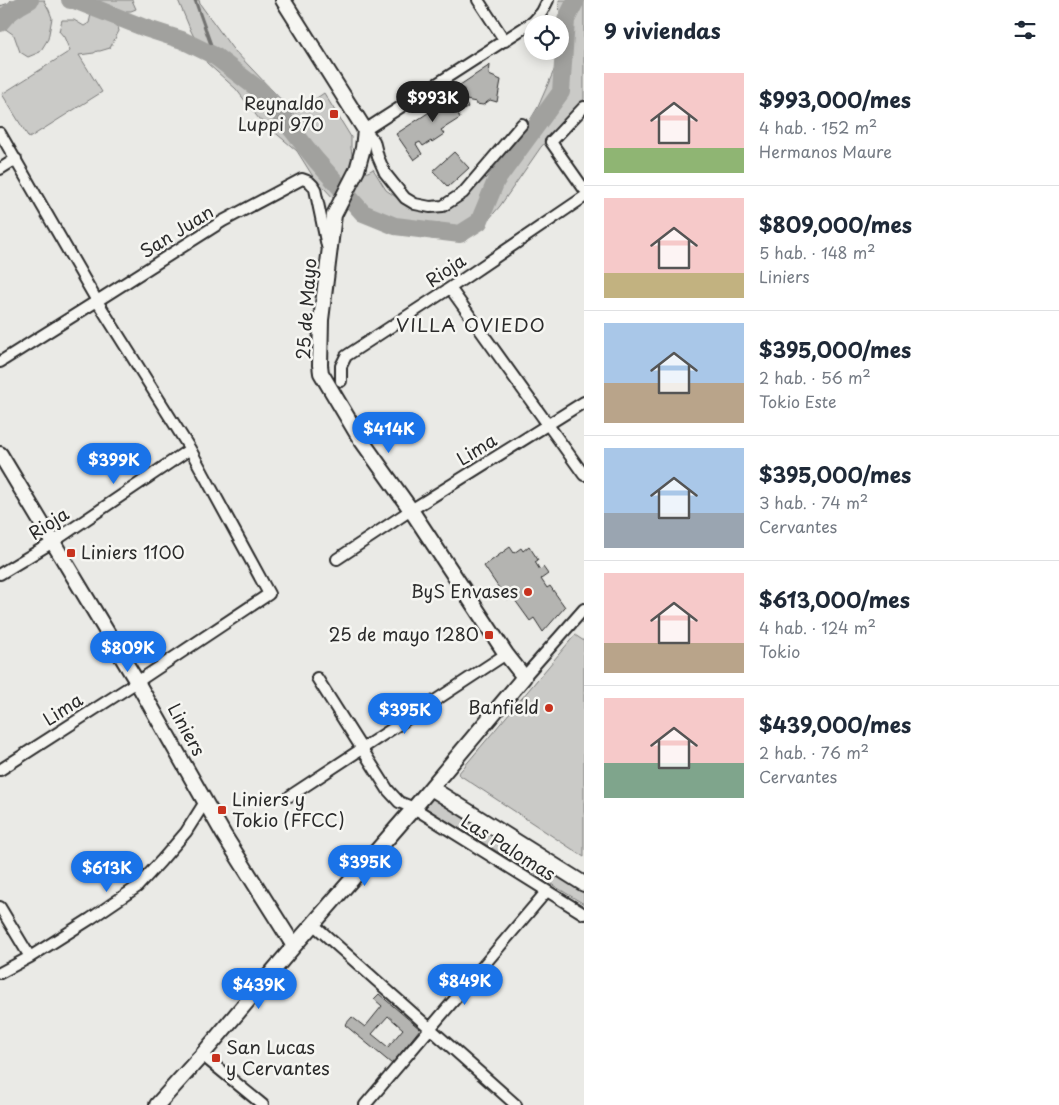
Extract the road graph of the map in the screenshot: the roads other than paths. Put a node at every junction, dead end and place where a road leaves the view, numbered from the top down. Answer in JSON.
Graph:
{"nodes":[{"id":1,"x":283,"y":0,"type":"edge"},
{"id":2,"x":478,"y":0,"type":"edge"},
{"id":3,"x":548,"y":0,"type":"edge"},
{"id":4,"x":504,"y":41,"type":"junction"},
{"id":5,"x":584,"y":107,"type":"edge"},
{"id":6,"x":522,"y":124,"type":"dead end"},
{"id":7,"x":365,"y":130,"type":"junction"},
{"id":8,"x":0,"y":133,"type":"edge"},
{"id":9,"x":16,"y":159,"type":"junction"},
{"id":10,"x":0,"y":169,"type":"edge"},
{"id":11,"x":584,"y":189,"type":"edge"},
{"id":12,"x":584,"y":196,"type":"edge"},
{"id":13,"x":329,"y":255,"type":"junction"},
{"id":14,"x":450,"y":288,"type":"junction"},
{"id":15,"x":97,"y":301,"type":"junction"},
{"id":16,"x":0,"y":362,"type":"edge"},
{"id":17,"x":342,"y":381,"type":"dead end"},
{"id":18,"x":584,"y":402,"type":"edge"},
{"id":19,"x":548,"y":425,"type":"junction"},
{"id":20,"x":190,"y":450,"type":"junction"},
{"id":21,"x":0,"y":454,"type":"edge"},
{"id":22,"x":584,"y":475,"type":"edge"},
{"id":23,"x":411,"y":510,"type":"junction"},
{"id":24,"x":53,"y":542,"type":"junction"},
{"id":25,"x":337,"y":560,"type":"dead end"},
{"id":26,"x":0,"y":574,"type":"edge"},
{"id":27,"x":584,"y":609,"type":"edge"},
{"id":28,"x":506,"y":654,"type":"junction"},
{"id":29,"x":524,"y":677,"type":"junction"},
{"id":30,"x":317,"y":678,"type":"dead end"},
{"id":31,"x":137,"y":682,"type":"junction"},
{"id":32,"x":362,"y":748,"type":"junction"},
{"id":33,"x":0,"y":770,"type":"edge"},
{"id":34,"x":431,"y":788,"type":"junction"},
{"id":35,"x":290,"y":796,"type":"dead end"},
{"id":36,"x":205,"y":802,"type":"junction"},
{"id":37,"x":414,"y":808,"type":"junction"},
{"id":38,"x":584,"y":884,"type":"edge"},
{"id":39,"x":546,"y":892,"type":"junction"},
{"id":40,"x":0,"y":907,"type":"edge"},
{"id":41,"x":584,"y":914,"type":"edge"},
{"id":42,"x":313,"y":924,"type":"junction"},
{"id":43,"x":294,"y":946,"type":"junction"},
{"id":44,"x":30,"y":957,"type":"junction"},
{"id":45,"x":0,"y":973,"type":"edge"},
{"id":46,"x":429,"y":1028,"type":"junction"},
{"id":47,"x":202,"y":1055,"type":"junction"},
{"id":48,"x":157,"y":1105,"type":"edge"},
{"id":49,"x":263,"y":1105,"type":"edge"},
{"id":50,"x":365,"y":1105,"type":"edge"},
{"id":51,"x":516,"y":1105,"type":"edge"}],
"edges":[{"from":1,"to":7,"type":"street"},
{"from":2,"to":4,"type":"street"},
{"from":3,"to":4,"type":"street"},
{"from":4,"to":7,"type":"street"},
{"from":5,"to":11,"type":"street"},
{"from":6,"to":7,"type":"street"},
{"from":7,"to":13,"type":"street","name":"25 de Mayo"},
{"from":8,"to":9,"type":"street"},
{"from":9,"to":10,"type":"street"},
{"from":9,"to":15,"type":"street"},
{"from":12,"to":14,"type":"street","name":"Rioja"},
{"from":13,"to":15,"type":"street","name":"San Juan"},
{"from":13,"to":23,"type":"street","name":"25 de Mayo"},
{"from":14,"to":17,"type":"street","name":"Rioja"},
{"from":14,"to":19,"type":"street"},
{"from":15,"to":16,"type":"street","name":"San Juan"},
{"from":15,"to":20,"type":"street"},
{"from":18,"to":19,"type":"street","name":"Lima"},
{"from":19,"to":22,"type":"street"},
{"from":19,"to":23,"type":"street","name":"Lima"},
{"from":20,"to":24,"type":"street","name":"Rioja"},
{"from":20,"to":31,"type":"street","name":"Lima"},
{"from":21,"to":24,"type":"street","name":"Liniers"},
{"from":23,"to":25,"type":"street","name":"Lima"},
{"from":23,"to":28,"type":"street","name":"25 de Mayo"},
{"from":24,"to":26,"type":"street","name":"Rioja"},
{"from":24,"to":31,"type":"street","name":"Liniers"},
{"from":27,"to":29,"type":"street"},
{"from":28,"to":29,"type":"street","name":"25 de Mayo"},
{"from":28,"to":32,"type":"street"},
{"from":29,"to":34,"type":"street"},
{"from":30,"to":32,"type":"street","name":"Las Palomas"},
{"from":31,"to":33,"type":"street","name":"Lima"},
{"from":31,"to":36,"type":"street","name":"Liniers"},
{"from":32,"to":35,"type":"street"},
{"from":32,"to":37,"type":"street","name":"Las Palomas"},
{"from":34,"to":37,"type":"street"},
{"from":34,"to":38,"type":"street"},
{"from":36,"to":43,"type":"street","name":"Liniers"},
{"from":36,"to":44,"type":"street"},
{"from":37,"to":39,"type":"street","name":"Las Palomas"},
{"from":37,"to":42,"type":"street"},
{"from":39,"to":41,"type":"street","name":"Las Palomas"},
{"from":39,"to":46,"type":"street"},
{"from":40,"to":44,"type":"street"},
{"from":42,"to":43,"type":"street"},
{"from":42,"to":46,"type":"street"},
{"from":43,"to":47,"type":"street"},
{"from":44,"to":45,"type":"street"},
{"from":46,"to":50,"type":"street"},
{"from":46,"to":51,"type":"street"},
{"from":47,"to":48,"type":"street"},
{"from":47,"to":49,"type":"street"}]}
